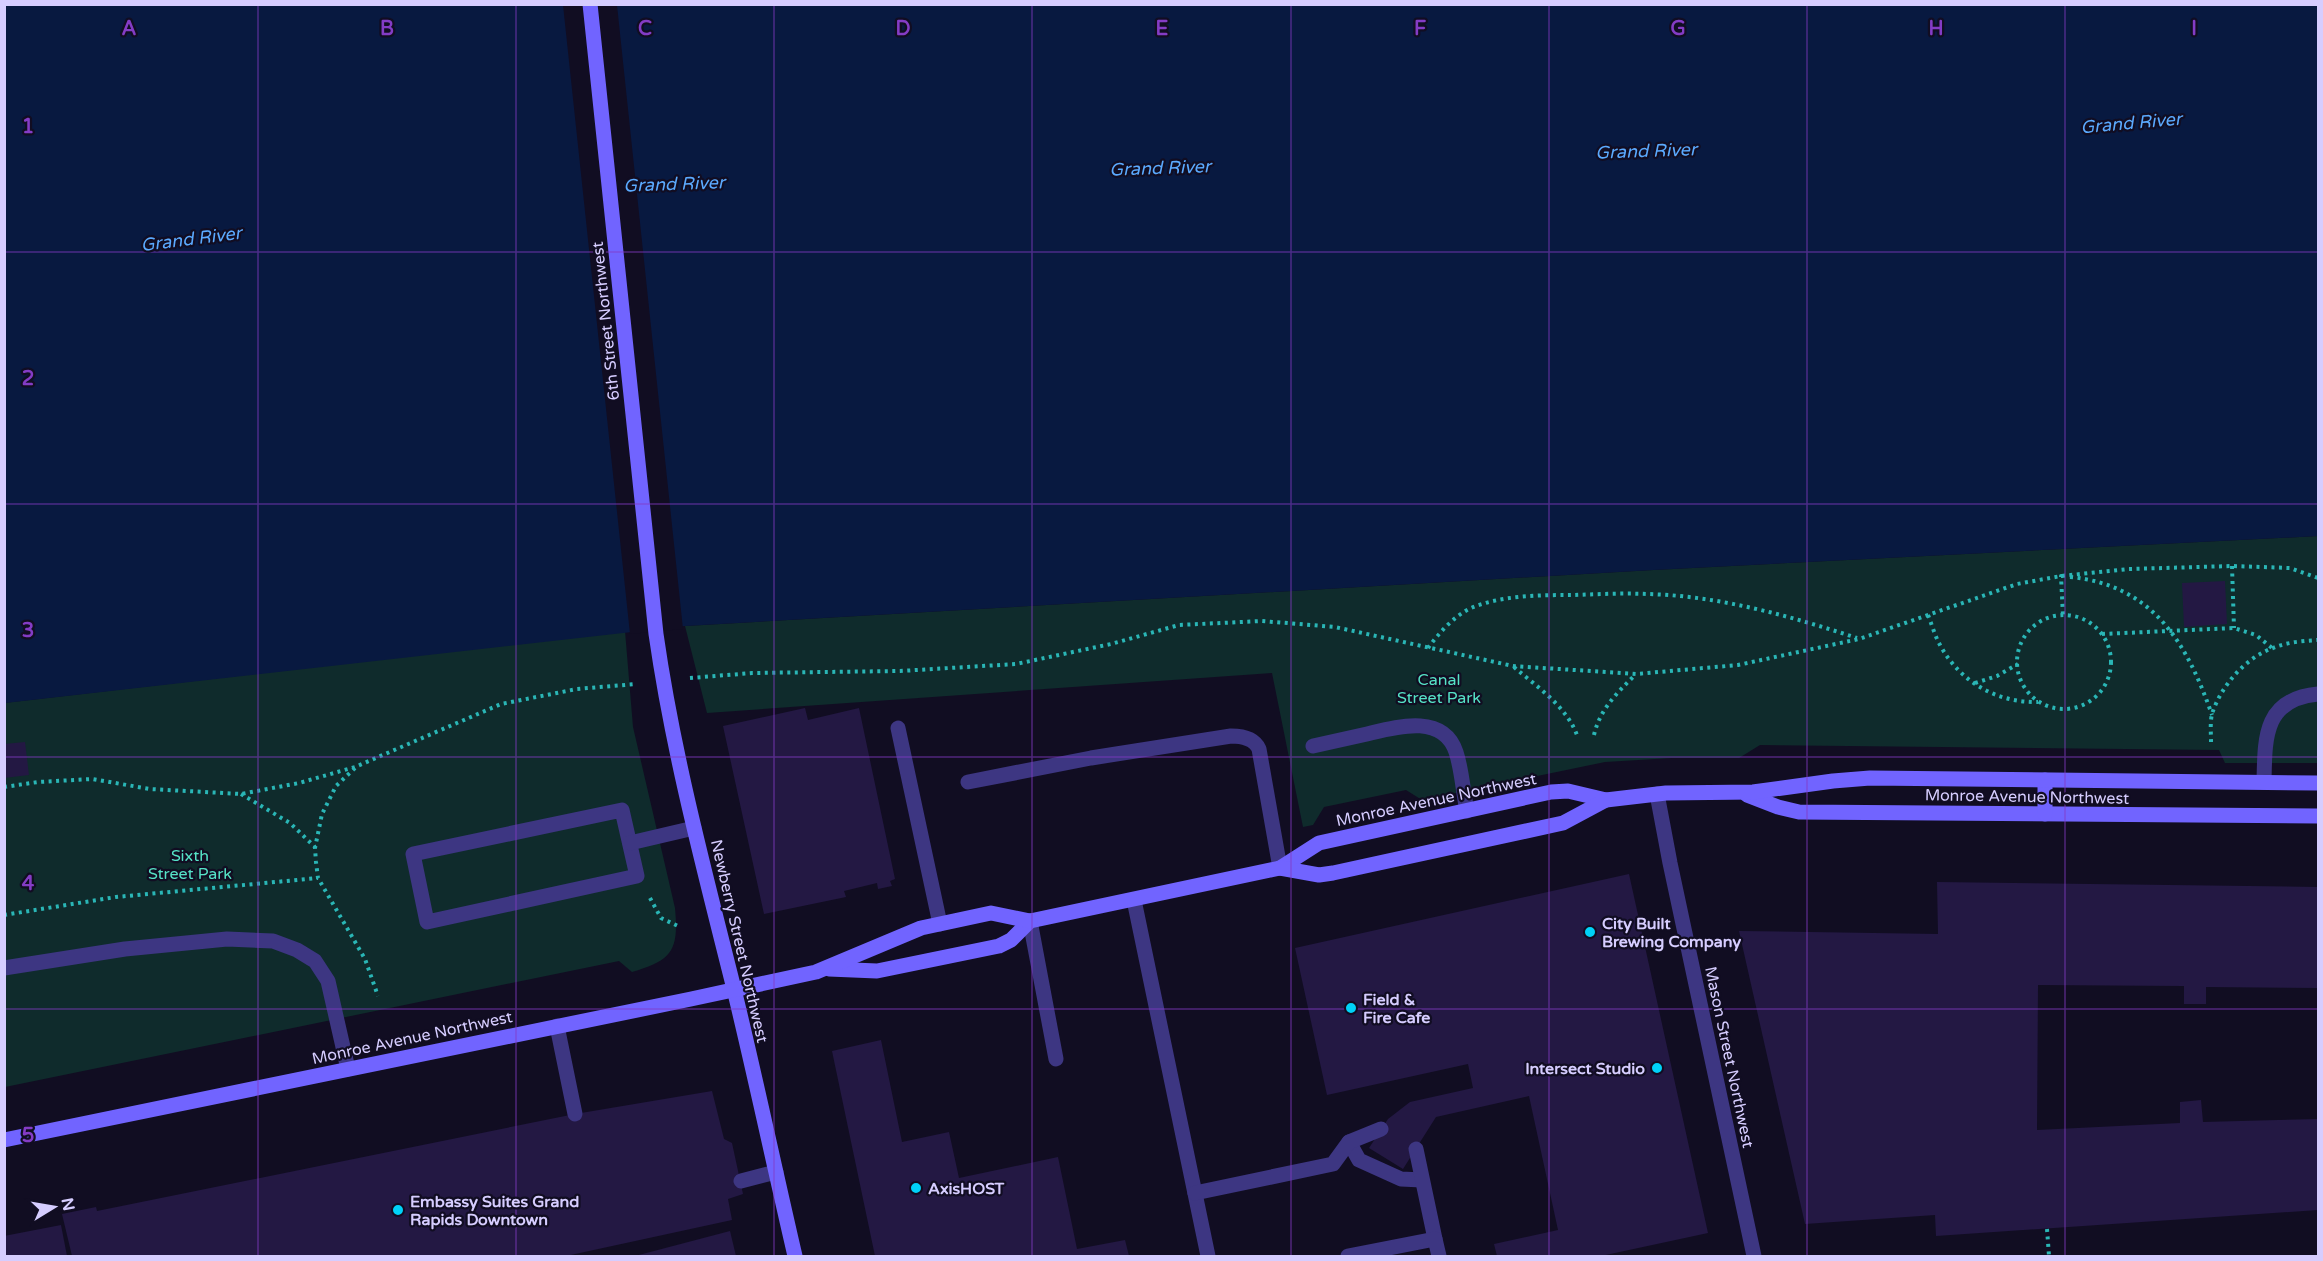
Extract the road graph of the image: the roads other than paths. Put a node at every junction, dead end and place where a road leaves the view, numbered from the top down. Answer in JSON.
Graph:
{"nodes":[{"id":1,"x":590,"y":4,"type":"edge"},
{"id":2,"x":656,"y":634,"type":"joint"},
{"id":3,"x":2319,"y":694,"type":"edge"},
{"id":4,"x":898,"y":728,"type":"dead end"},
{"id":5,"x":1313,"y":746,"type":"dead end"},
{"id":6,"x":2045,"y":780,"type":"junction"},
{"id":7,"x":968,"y":782,"type":"dead end"},
{"id":8,"x":2264,"y":782,"type":"junction"},
{"id":9,"x":2319,"y":783,"type":"edge"},
{"id":10,"x":1738,"y":792,"type":"junction"},
{"id":11,"x":1657,"y":794,"type":"junction"},
{"id":12,"x":1606,"y":800,"type":"junction"},
{"id":13,"x":1467,"y":811,"type":"junction"},
{"id":14,"x":2045,"y":814,"type":"junction"},
{"id":15,"x":2319,"y":816,"type":"edge"},
{"id":16,"x":694,"y":828,"type":"junction"},
{"id":17,"x":630,"y":843,"type":"junction"},
{"id":18,"x":1280,"y":868,"type":"junction"},
{"id":19,"x":1134,"y":900,"type":"junction"},
{"id":20,"x":1030,"y":921,"type":"junction"},
{"id":21,"x":940,"y":924,"type":"junction"},
{"id":22,"x":4,"y":968,"type":"edge"},
{"id":23,"x":827,"y":969,"type":"junction"},
{"id":24,"x":734,"y":989,"type":"junction"},
{"id":25,"x":557,"y":1026,"type":"junction"},
{"id":26,"x":1056,"y":1059,"type":"dead end"},
{"id":27,"x":348,"y":1069,"type":"junction"},
{"id":28,"x":576,"y":1114,"type":"dead end"},
{"id":29,"x":1381,"y":1129,"type":"dead end"},
{"id":30,"x":4,"y":1140,"type":"edge"},
{"id":31,"x":1349,"y":1142,"type":"junction"},
{"id":32,"x":1416,"y":1149,"type":"dead end"},
{"id":33,"x":776,"y":1172,"type":"junction"},
{"id":34,"x":1422,"y":1180,"type":"junction"},
{"id":35,"x":741,"y":1181,"type":"dead end"},
{"id":36,"x":1195,"y":1193,"type":"junction"},
{"id":37,"x":1435,"y":1239,"type":"junction"},
{"id":38,"x":795,"y":1257,"type":"edge"},
{"id":39,"x":1208,"y":1257,"type":"edge"},
{"id":40,"x":1348,"y":1257,"type":"edge"},
{"id":41,"x":1439,"y":1257,"type":"edge"},
{"id":42,"x":1754,"y":1257,"type":"edge"}],
"edges":[{"from":1,"to":2,"type":"main road","name":"6th Street Northwest"},
{"from":2,"to":16,"type":"main road","name":"Newberry Street Northwest"},
{"from":3,"to":8,"type":"street"},
{"from":4,"to":21,"type":"street"},
{"from":5,"to":13,"type":"street"},
{"from":6,"to":8,"type":"main road","name":"Monroe Avenue Northwest"},
{"from":6,"to":10,"type":"main road","name":"Monroe Avenue Northwest"},
{"from":6,"to":14,"type":"main road"},
{"from":7,"to":18,"type":"street"},
{"from":8,"to":9,"type":"main road","name":"Monroe Avenue Northwest"},
{"from":10,"to":11,"type":"main road","name":"Monroe Avenue Northwest"},
{"from":10,"to":14,"type":"main road","name":"Monroe Avenue Northwest"},
{"from":11,"to":12,"type":"main road","name":"Monroe Avenue Northwest"},
{"from":11,"to":42,"type":"street","name":"Mason Street Northwest"},
{"from":12,"to":13,"type":"main road","name":"Monroe Avenue Northwest"},
{"from":12,"to":18,"type":"main road","name":"Monroe Avenue Northwest"},
{"from":13,"to":18,"type":"main road","name":"Monroe Avenue Northwest"},
{"from":14,"to":15,"type":"main road","name":"Monroe Avenue Northwest"},
{"from":16,"to":17,"type":"street"},
{"from":16,"to":24,"type":"main road","name":"Newberry Street Northwest"},
{"from":17,"to":17,"type":"street"},
{"from":18,"to":19,"type":"main road","name":"Monroe Avenue Northwest"},
{"from":19,"to":20,"type":"main road","name":"Monroe Avenue Northwest"},
{"from":19,"to":36,"type":"street"},
{"from":20,"to":21,"type":"main road","name":"Monroe Avenue Northwest"},
{"from":20,"to":23,"type":"main road","name":"Monroe Avenue Northwest"},
{"from":20,"to":26,"type":"street"},
{"from":21,"to":23,"type":"main road","name":"Monroe Avenue Northwest"},
{"from":22,"to":27,"type":"street"},
{"from":23,"to":24,"type":"main road","name":"Monroe Avenue Northwest"},
{"from":24,"to":25,"type":"main road","name":"Monroe Avenue Northwest"},
{"from":24,"to":33,"type":"main road","name":"Newberry Street Northwest"},
{"from":25,"to":27,"type":"main road","name":"Monroe Avenue Northwest"},
{"from":25,"to":28,"type":"street"},
{"from":27,"to":30,"type":"main road","name":"Monroe Avenue Northwest"},
{"from":29,"to":31,"type":"street"},
{"from":31,"to":34,"type":"street"},
{"from":31,"to":36,"type":"street"},
{"from":32,"to":34,"type":"street"},
{"from":33,"to":35,"type":"street"},
{"from":33,"to":38,"type":"main road","name":"Newberry Street Northwest"},
{"from":34,"to":37,"type":"street"},
{"from":36,"to":39,"type":"street"},
{"from":37,"to":40,"type":"street"},
{"from":37,"to":41,"type":"street"}]}
